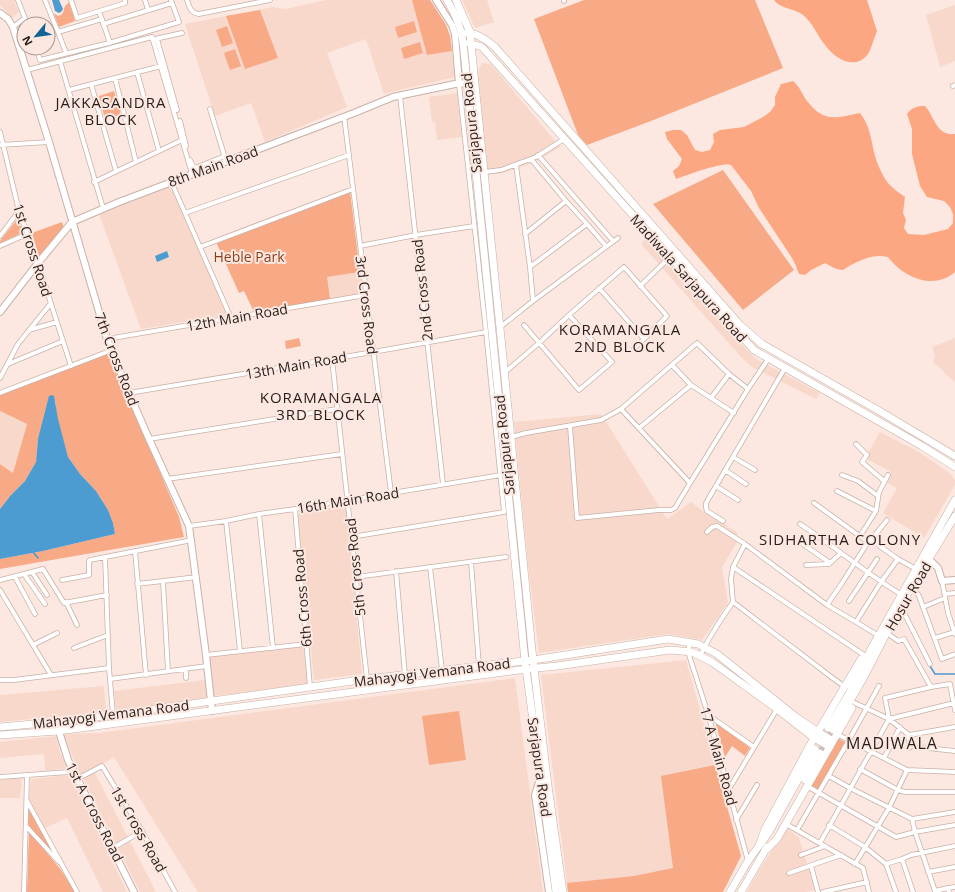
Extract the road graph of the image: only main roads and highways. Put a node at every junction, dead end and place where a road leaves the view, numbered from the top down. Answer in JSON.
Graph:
{"nodes":[{"id":1,"x":447,"y":0,"type":"edge"},
{"id":2,"x":456,"y":0,"type":"edge"},
{"id":3,"x":470,"y":32,"type":"junction"},
{"id":4,"x":462,"y":33,"type":"junction"},
{"id":5,"x":463,"y":42,"type":"junction"},
{"id":6,"x":472,"y":43,"type":"junction"},
{"id":7,"x":485,"y":182,"type":"junction"},
{"id":8,"x":477,"y":183,"type":"junction"},
{"id":9,"x":704,"y":289,"type":"junction"},
{"id":10,"x":955,"y":456,"type":"edge"},
{"id":11,"x":955,"y":467,"type":"edge"},
{"id":12,"x":955,"y":500,"type":"edge"},
{"id":13,"x":955,"y":516,"type":"edge"},
{"id":14,"x":871,"y":649,"type":"junction"},
{"id":15,"x":525,"y":660,"type":"junction"},
{"id":16,"x":533,"y":660,"type":"junction"},
{"id":17,"x":530,"y":669,"type":"junction"},
{"id":18,"x":864,"y":677,"type":"junction"},
{"id":19,"x":0,"y":727,"type":"edge"},
{"id":20,"x":0,"y":735,"type":"edge"},
{"id":21,"x":816,"y":735,"type":"junction"},
{"id":22,"x":832,"y":736,"type":"junction"},
{"id":23,"x":759,"y":846,"type":"junction"},
{"id":24,"x":766,"y":850,"type":"junction"},
{"id":25,"x":556,"y":892,"type":"edge"},
{"id":26,"x":563,"y":892,"type":"edge"},
{"id":27,"x":730,"y":892,"type":"edge"},
{"id":28,"x":741,"y":892,"type":"edge"}],
"edges":[{"from":1,"to":4,"type":"main road","name":"Sarjapura Road"},
{"from":2,"to":3,"type":"main road","name":"Sarjapura Road"},
{"from":3,"to":4,"type":"main road"},
{"from":3,"to":6,"type":"main road","name":"Sarjapura Road"},
{"from":3,"to":9,"type":"main road","name":"Madiwala Sarjapura Road"},
{"from":4,"to":5,"type":"main road","name":"Sarjapura Road"},
{"from":5,"to":6,"type":"main road","name":"Madiwala Sarjapura Road"},
{"from":5,"to":8,"type":"main road","name":"Sarjapura Road"},
{"from":6,"to":7,"type":"main road","name":"Sarjapura Road"},
{"from":6,"to":9,"type":"main road","name":"Madiwala Sarjapura Road"},
{"from":7,"to":8,"type":"main road"},
{"from":7,"to":16,"type":"main road","name":"Sarjapura Road"},
{"from":8,"to":15,"type":"main road","name":"Sarjapura Road"},
{"from":9,"to":10,"type":"main road","name":"Madiwala Sarjapura Road"},
{"from":9,"to":11,"type":"main road","name":"Madiwala Sarjapura Road"},
{"from":12,"to":14,"type":"main road","name":"Hosur Road"},
{"from":13,"to":18,"type":"main road","name":"Hosur Road"},
{"from":14,"to":21,"type":"main road"},
{"from":14,"to":22,"type":"main road"},
{"from":15,"to":16,"type":"main road","name":"Mahayogi Vemana Road"},
{"from":15,"to":17,"type":"main road","name":"Sarjapura Road"},
{"from":15,"to":19,"type":"main road","name":"Mahayogi Vemana Road"},
{"from":16,"to":17,"type":"main road","name":"Sarjapura Road"},
{"from":16,"to":21,"type":"main road","name":"Mahayogi Vemana Road"},
{"from":17,"to":20,"type":"main road","name":"Mahayogi Vemana Road"},
{"from":17,"to":21,"type":"main road","name":"Mahayogi Vemana Road"},
{"from":17,"to":25,"type":"main road","name":"Sarjapura Road"},
{"from":17,"to":26,"type":"main road","name":"Sarjapura Road"},
{"from":18,"to":22,"type":"main road"},
{"from":18,"to":22,"type":"main road"},
{"from":21,"to":22,"type":"main road","name":"Mahayogi Vemana Road"},
{"from":21,"to":23,"type":"main road"},
{"from":22,"to":24,"type":"main road"},
{"from":23,"to":24,"type":"main road"},
{"from":23,"to":27,"type":"main road"},
{"from":24,"to":28,"type":"main road"}]}
